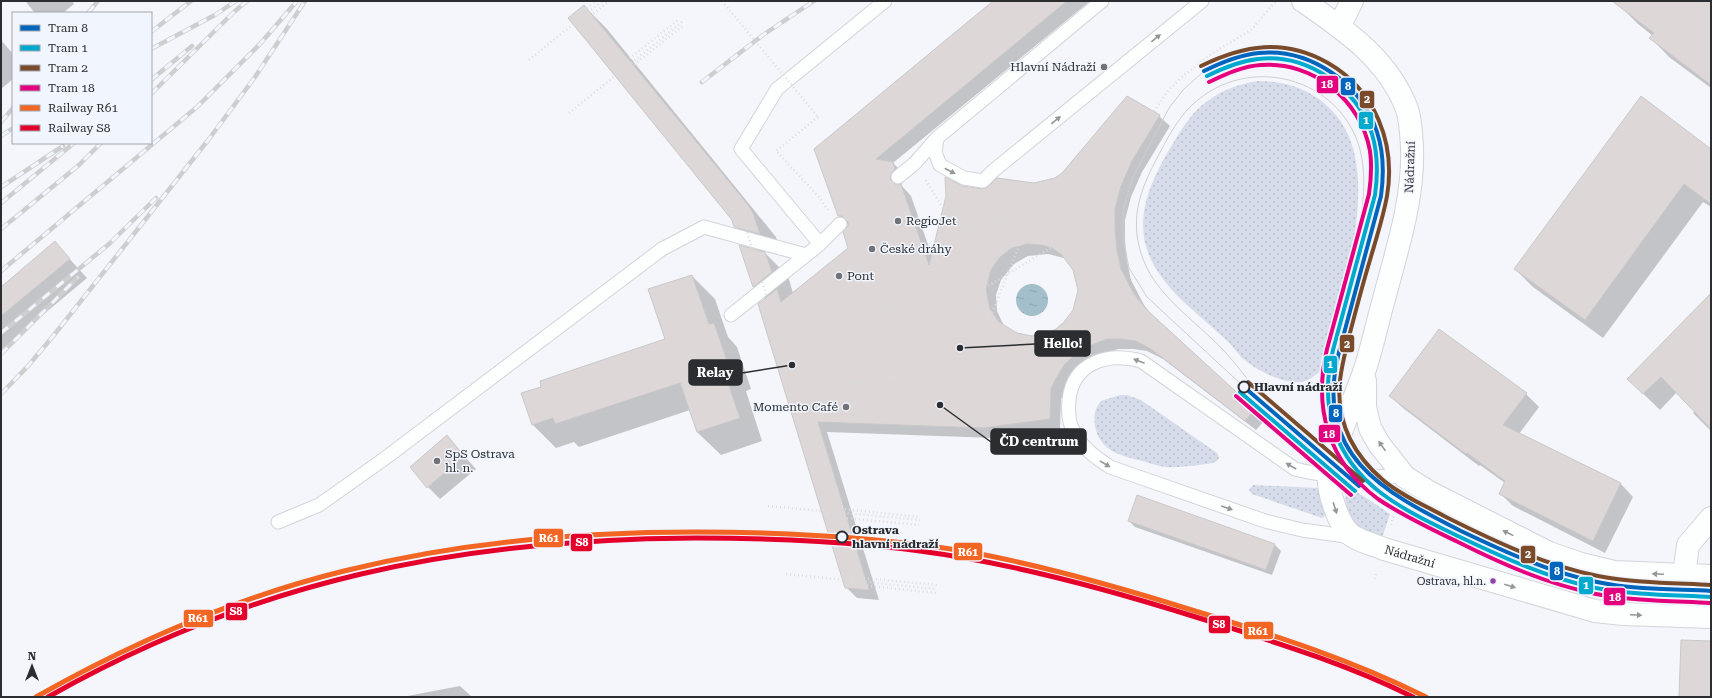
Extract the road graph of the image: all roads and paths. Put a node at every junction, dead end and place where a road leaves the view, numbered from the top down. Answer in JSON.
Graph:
{"nodes":[{"id":1,"x":596,"y":1,"type":"edge"},
{"id":2,"x":602,"y":1,"type":"edge"},
{"id":3,"x":609,"y":1,"type":"edge"},
{"id":4,"x":722,"y":1,"type":"edge"},
{"id":5,"x":885,"y":1,"type":"edge"},
{"id":6,"x":1102,"y":1,"type":"edge"},
{"id":7,"x":1202,"y":1,"type":"edge"},
{"id":8,"x":1276,"y":1,"type":"edge"},
{"id":9,"x":1303,"y":1,"type":"edge"},
{"id":10,"x":1352,"y":1,"type":"edge"},
{"id":11,"x":581,"y":18,"type":"junction"},
{"id":12,"x":679,"y":19,"type":"dead end"},
{"id":13,"x":584,"y":21,"type":"junction"},
{"id":14,"x":682,"y":22,"type":"dead end"},
{"id":15,"x":684,"y":25,"type":"dead end"},
{"id":16,"x":1339,"y":27,"type":"junction"},
{"id":17,"x":529,"y":60,"type":"dead end"},
{"id":18,"x":620,"y":66,"type":"junction"},
{"id":19,"x":623,"y":69,"type":"junction"},
{"id":20,"x":625,"y":72,"type":"junction"},
{"id":21,"x":569,"y":113,"type":"dead end"},
{"id":22,"x":937,"y":138,"type":"junction"},
{"id":23,"x":898,"y":177,"type":"dead end"},
{"id":24,"x":819,"y":197,"type":"dead end"},
{"id":25,"x":1035,"y":206,"type":"junction"},
{"id":26,"x":1110,"y":212,"type":"dead end"},
{"id":27,"x":840,"y":224,"type":"dead end"},
{"id":28,"x":820,"y":244,"type":"junction"},
{"id":29,"x":806,"y":255,"type":"junction"},
{"id":30,"x":967,"y":260,"type":"junction"},
{"id":31,"x":940,"y":269,"type":"dead end"},
{"id":32,"x":1007,"y":274,"type":"junction"},
{"id":33,"x":978,"y":292,"type":"junction"},
{"id":34,"x":914,"y":293,"type":"dead end"},
{"id":35,"x":918,"y":302,"type":"dead end"},
{"id":36,"x":982,"y":303,"type":"junction"},
{"id":37,"x":771,"y":310,"type":"dead end"},
{"id":38,"x":865,"y":310,"type":"dead end"},
{"id":39,"x":921,"y":312,"type":"dead end"},
{"id":40,"x":955,"y":312,"type":"dead end"},
{"id":41,"x":731,"y":315,"type":"dead end"},
{"id":42,"x":868,"y":319,"type":"dead end"},
{"id":43,"x":1149,"y":319,"type":"dead end"},
{"id":44,"x":988,"y":320,"type":"junction"},
{"id":45,"x":872,"y":329,"type":"dead end"},
{"id":46,"x":1135,"y":333,"type":"dead end"},
{"id":47,"x":997,"y":349,"type":"junction"},
{"id":48,"x":969,"y":356,"type":"dead end"},
{"id":49,"x":1364,"y":371,"type":"junction"},
{"id":50,"x":889,"y":377,"type":"dead end"},
{"id":51,"x":936,"y":379,"type":"dead end"},
{"id":52,"x":805,"y":380,"type":"dead end"},
{"id":53,"x":1050,"y":382,"type":"dead end"},
{"id":54,"x":866,"y":383,"type":"dead end"},
{"id":55,"x":806,"y":422,"type":"dead end"},
{"id":56,"x":1328,"y":475,"type":"junction"},
{"id":57,"x":1405,"y":477,"type":"junction"},
{"id":58,"x":768,"y":506,"type":"dead end"},
{"id":59,"x":833,"y":508,"type":"junction"},
{"id":60,"x":832,"y":512,"type":"junction"},
{"id":61,"x":835,"y":516,"type":"junction"},
{"id":62,"x":831,"y":517,"type":"dead end"},
{"id":63,"x":1711,"y":518,"type":"edge"},
{"id":64,"x":278,"y":522,"type":"dead end"},
{"id":65,"x":919,"y":525,"type":"dead end"},
{"id":66,"x":1352,"y":537,"type":"junction"},
{"id":67,"x":1384,"y":549,"type":"junction"},
{"id":68,"x":786,"y":574,"type":"dead end"},
{"id":69,"x":1684,"y":575,"type":"junction"},
{"id":70,"x":1711,"y":576,"type":"edge"},
{"id":71,"x":852,"y":577,"type":"junction"},
{"id":72,"x":1375,"y":579,"type":"dead end"},
{"id":73,"x":852,"y":580,"type":"junction"},
{"id":74,"x":937,"y":585,"type":"dead end"},
{"id":75,"x":936,"y":589,"type":"dead end"},
{"id":76,"x":936,"y":592,"type":"dead end"},
{"id":77,"x":1711,"y":617,"type":"edge"}],
"edges":[{"from":1,"to":11,"type":"path","bridge":true},
{"from":2,"to":11,"type":"path"},
{"from":3,"to":13,"type":"path"},
{"from":4,"to":24,"type":"path","bridge":true},
{"from":5,"to":28,"type":"lane"},
{"from":6,"to":22,"type":"lane"},
{"from":22,"to":7,"type":"lane","one_way":true},
{"from":8,"to":25,"type":"path"},
{"from":9,"to":16,"type":"street","name":"Nádražní"},
{"from":10,"to":16,"type":"street"},
{"from":11,"to":13,"type":"path","bridge":true},
{"from":11,"to":17,"type":"path","bridge":true},
{"from":12,"to":18,"type":"path"},
{"from":13,"to":18,"type":"path","bridge":true},
{"from":14,"to":19,"type":"path"},
{"from":15,"to":20,"type":"path"},
{"from":16,"to":49,"type":"street","name":"Nádražní"},
{"from":18,"to":19,"type":"path","bridge":true},
{"from":19,"to":20,"type":"path","bridge":true},
{"from":19,"to":21,"type":"path","bridge":true},
{"from":20,"to":37,"type":"path","bridge":true},
{"from":22,"to":23,"type":"lane"},
{"from":25,"to":30,"type":"path"},
{"from":25,"to":32,"type":"path"},
{"from":26,"to":32,"type":"path"},
{"from":27,"to":28,"type":"lane"},
{"from":28,"to":29,"type":"lane"},
{"from":29,"to":41,"type":"lane"},
{"from":29,"to":64,"type":"lane"},
{"from":30,"to":31,"type":"path"},
{"from":30,"to":33,"type":"path"},
{"from":32,"to":33,"type":"path"},
{"from":32,"to":44,"type":"path"},
{"from":33,"to":36,"type":"path"},
{"from":34,"to":38,"type":"path"},
{"from":35,"to":42,"type":"path"},
{"from":36,"to":40,"type":"path"},
{"from":36,"to":44,"type":"path"},
{"from":39,"to":45,"type":"path"},
{"from":43,"to":46,"type":"path"},
{"from":44,"to":47,"type":"path"},
{"from":47,"to":48,"type":"path"},
{"from":47,"to":53,"type":"path"},
{"from":49,"to":56,"type":"street","name":"Nádražní"},
{"from":57,"to":49,"type":"street","name":"Nádražní","one_way":true},
{"from":50,"to":51,"type":"path"},
{"from":52,"to":54,"type":"path"},
{"from":55,"to":59,"type":"path"},
{"from":56,"to":57,"type":"lane"},
{"from":56,"to":66,"type":"street","name":"Nádražní","one_way":true},
{"from":56,"to":66,"type":"lane","one_way":true},
{"from":57,"to":67,"type":"path"},
{"from":69,"to":57,"type":"street","name":"Nádražní","one_way":true},
{"from":58,"to":60,"type":"path"},
{"from":59,"to":60,"type":"path"},
{"from":59,"to":60,"type":"path"},
{"from":60,"to":61,"type":"path"},
{"from":60,"to":62,"type":"path"},
{"from":61,"to":65,"type":"path"},
{"from":61,"to":71,"type":"path"},
{"from":63,"to":69,"type":"street"},
{"from":66,"to":67,"type":"street","name":"Nádražní"},
{"from":67,"to":72,"type":"path"},
{"from":67,"to":77,"type":"street","name":"Nádražní","one_way":true},
{"from":68,"to":73,"type":"path"},
{"from":69,"to":70,"type":"street","name":"Nádražní"},
{"from":71,"to":73,"type":"path"},
{"from":71,"to":74,"type":"path"},
{"from":73,"to":75,"type":"path"},
{"from":73,"to":76,"type":"path"}]}
